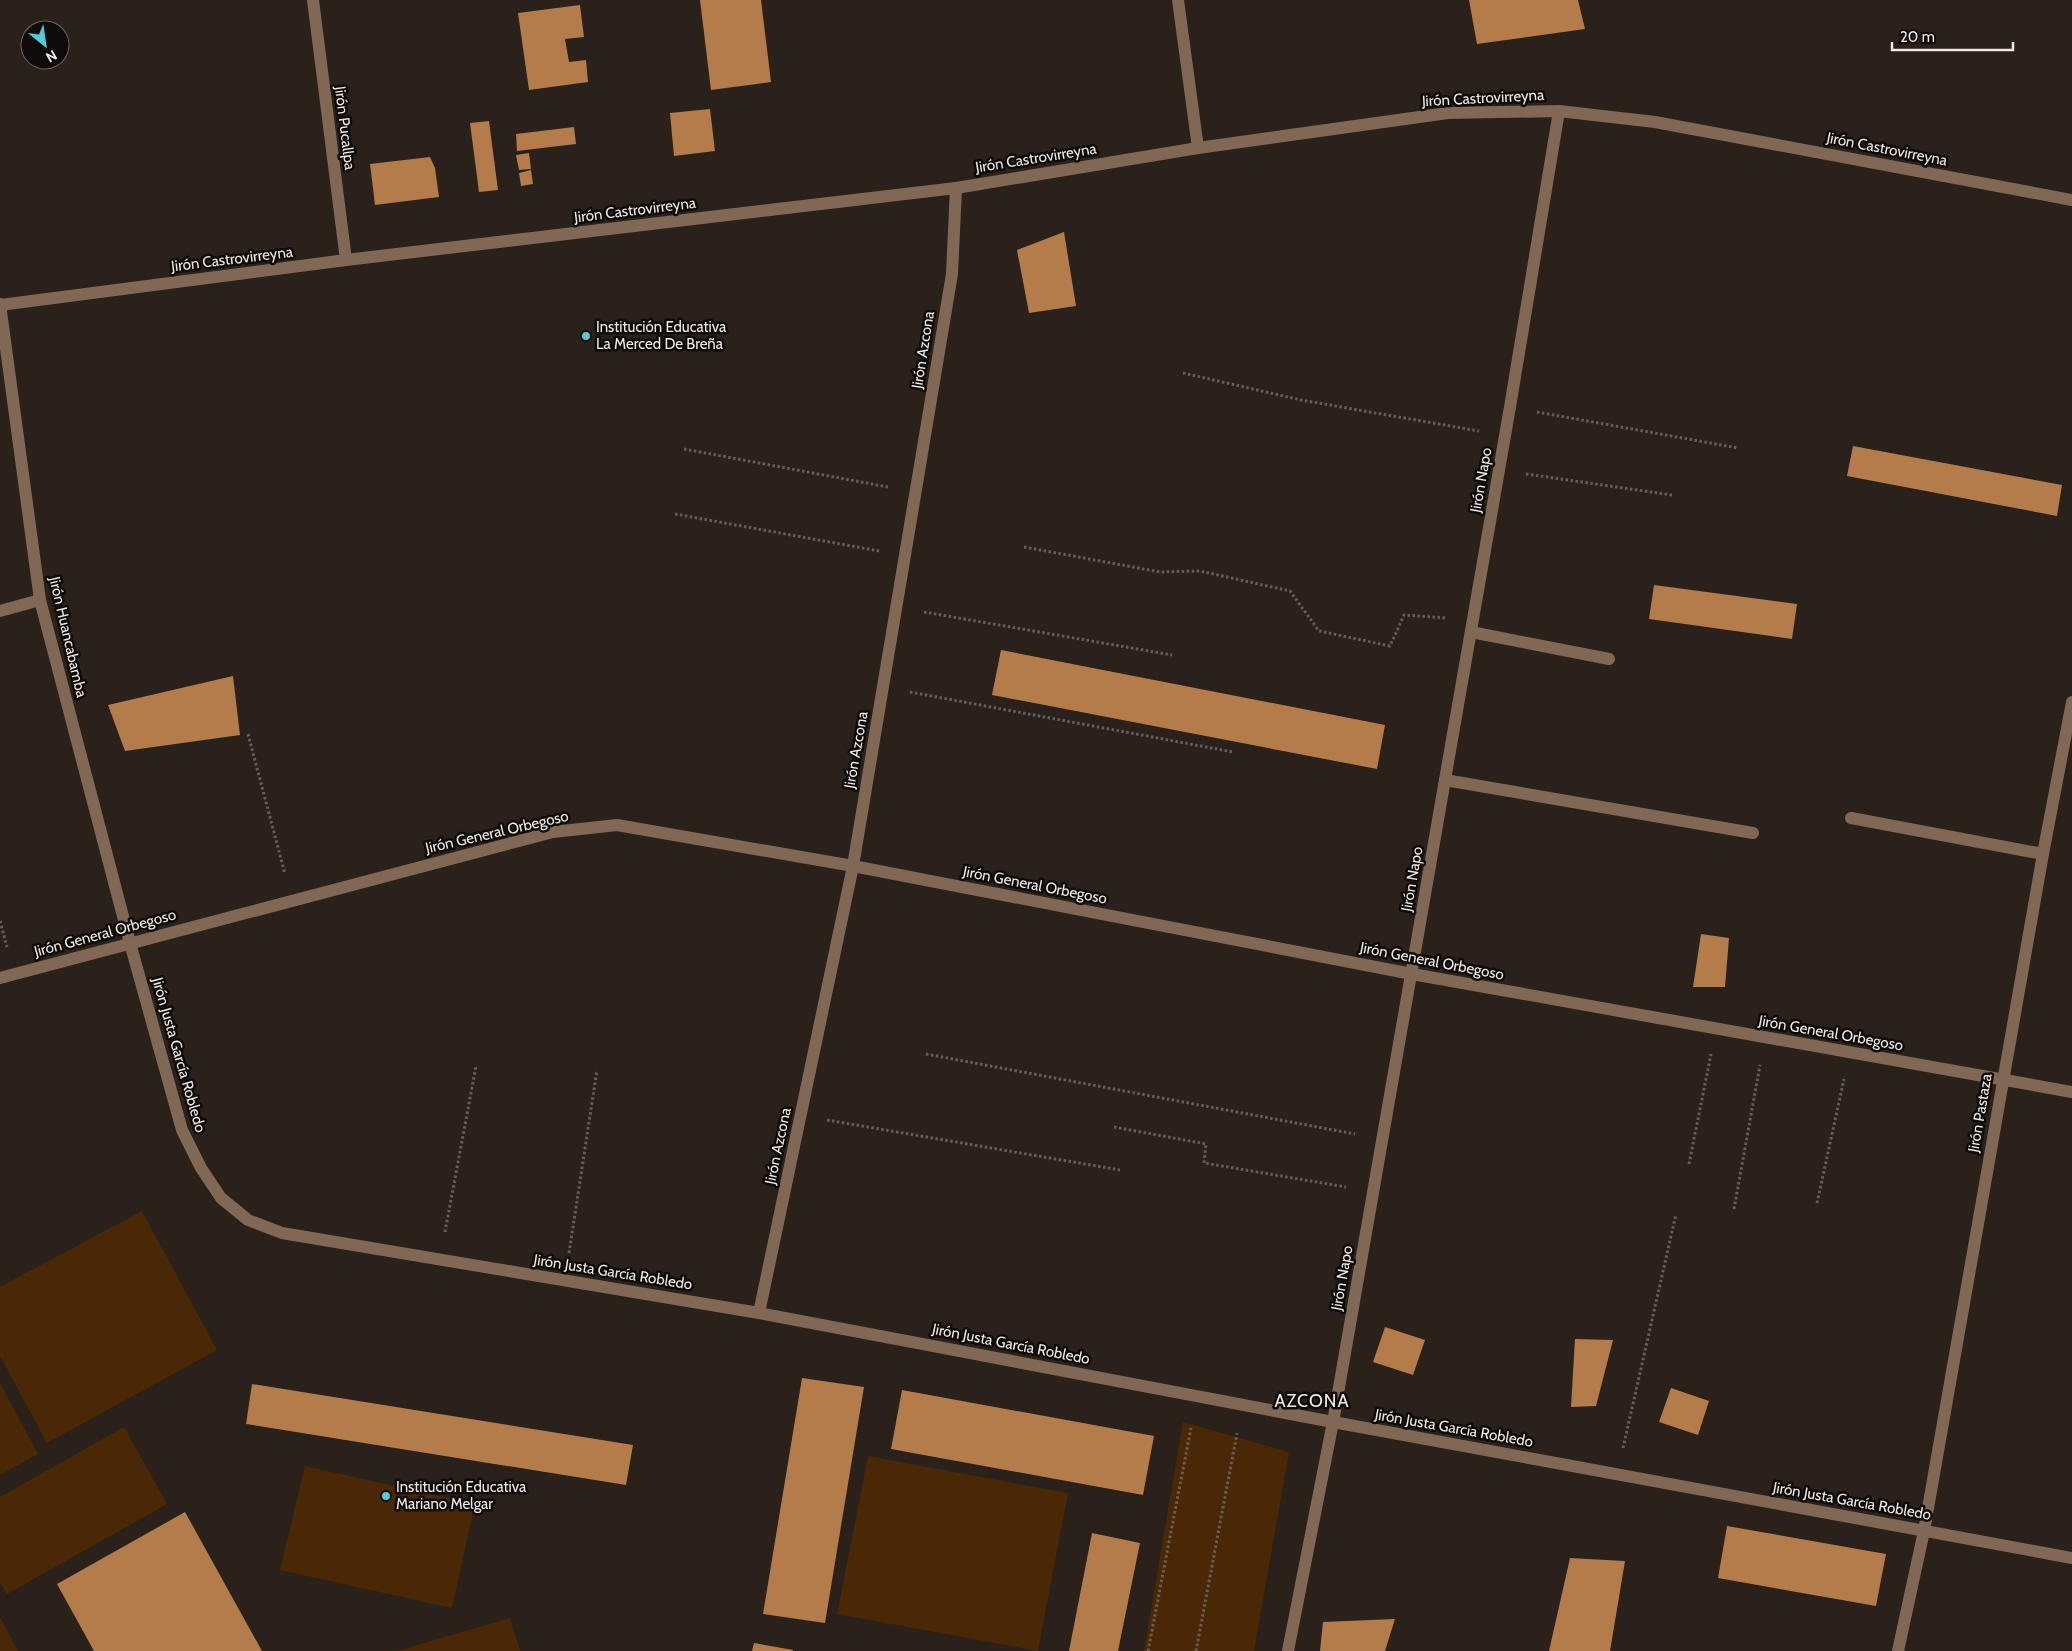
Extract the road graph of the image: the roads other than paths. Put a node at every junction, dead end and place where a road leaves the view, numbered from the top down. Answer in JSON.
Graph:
{"nodes":[{"id":1,"x":313,"y":0,"type":"edge"},
{"id":2,"x":1178,"y":0,"type":"edge"},
{"id":3,"x":1560,"y":111,"type":"junction"},
{"id":4,"x":1198,"y":148,"type":"junction"},
{"id":5,"x":956,"y":188,"type":"junction"},
{"id":6,"x":2072,"y":200,"type":"edge"},
{"id":7,"x":346,"y":260,"type":"junction"},
{"id":8,"x":0,"y":304,"type":"edge"},
{"id":9,"x":40,"y":600,"type":"junction"},
{"id":10,"x":0,"y":611,"type":"edge"},
{"id":11,"x":1472,"y":626,"type":"junction"},
{"id":12,"x":1610,"y":659,"type":"dead end"},
{"id":13,"x":2072,"y":702,"type":"edge"},
{"id":14,"x":1445,"y":780,"type":"junction"},
{"id":15,"x":1851,"y":818,"type":"dead end"},
{"id":16,"x":1753,"y":833,"type":"dead end"},
{"id":17,"x":2042,"y":854,"type":"junction"},
{"id":18,"x":853,"y":866,"type":"junction"},
{"id":19,"x":130,"y":943,"type":"junction"},
{"id":20,"x":1412,"y":974,"type":"junction"},
{"id":21,"x":0,"y":978,"type":"edge"},
{"id":22,"x":2003,"y":1081,"type":"junction"},
{"id":23,"x":2072,"y":1092,"type":"edge"},
{"id":24,"x":759,"y":1313,"type":"junction"},
{"id":25,"x":1333,"y":1422,"type":"junction"},
{"id":26,"x":1924,"y":1531,"type":"junction"},
{"id":27,"x":2072,"y":1558,"type":"edge"},
{"id":28,"x":1288,"y":1651,"type":"edge"},
{"id":29,"x":1898,"y":1651,"type":"edge"}],
"edges":[{"from":1,"to":7,"type":"street","name":"Jirón Pucallpa"},
{"from":2,"to":4,"type":"street"},
{"from":3,"to":4,"type":"street","name":"Jirón Castrovirreyna"},
{"from":3,"to":6,"type":"street","name":"Jirón Castrovirreyna"},
{"from":3,"to":11,"type":"street","name":"Jirón Napo"},
{"from":4,"to":5,"type":"street","name":"Jirón Castrovirreyna"},
{"from":5,"to":7,"type":"street","name":"Jirón Castrovirreyna"},
{"from":5,"to":18,"type":"street","name":"Jirón Azcona"},
{"from":7,"to":8,"type":"street","name":"Jirón Castrovirreyna"},
{"from":8,"to":9,"type":"street","name":"Jirón Huancabamba"},
{"from":9,"to":10,"type":"street"},
{"from":9,"to":19,"type":"street","name":"Jirón Huancabamba"},
{"from":11,"to":12,"type":"street"},
{"from":11,"to":14,"type":"street","name":"Jirón Napo"},
{"from":13,"to":17,"type":"street","name":"Jirón Pastaza"},
{"from":14,"to":16,"type":"street"},
{"from":14,"to":20,"type":"street","name":"Jirón Napo"},
{"from":15,"to":17,"type":"street"},
{"from":17,"to":22,"type":"street","name":"Jirón Pastaza"},
{"from":18,"to":19,"type":"street","name":"Jirón General Orbegoso"},
{"from":18,"to":20,"type":"street","name":"Jirón General Orbegoso"},
{"from":18,"to":24,"type":"street","name":"Jirón Azcona"},
{"from":19,"to":21,"type":"street","name":"Jirón General Orbegoso"},
{"from":19,"to":24,"type":"street","name":"Jirón Justa García Robledo"},
{"from":20,"to":22,"type":"street","name":"Jirón General Orbegoso"},
{"from":20,"to":25,"type":"street","name":"Jirón Napo"},
{"from":22,"to":23,"type":"street","name":"Jirón General Orbegoso"},
{"from":22,"to":26,"type":"street","name":"Jirón Pastaza"},
{"from":24,"to":25,"type":"street","name":"Jirón Justa García Robledo"},
{"from":25,"to":26,"type":"street","name":"Jirón Justa García Robledo"},
{"from":25,"to":28,"type":"street","name":"Jirón Napo"},
{"from":26,"to":27,"type":"street","name":"Jirón Justa García Robledo"},
{"from":26,"to":29,"type":"street","name":"Jirón Pastaza"}]}
